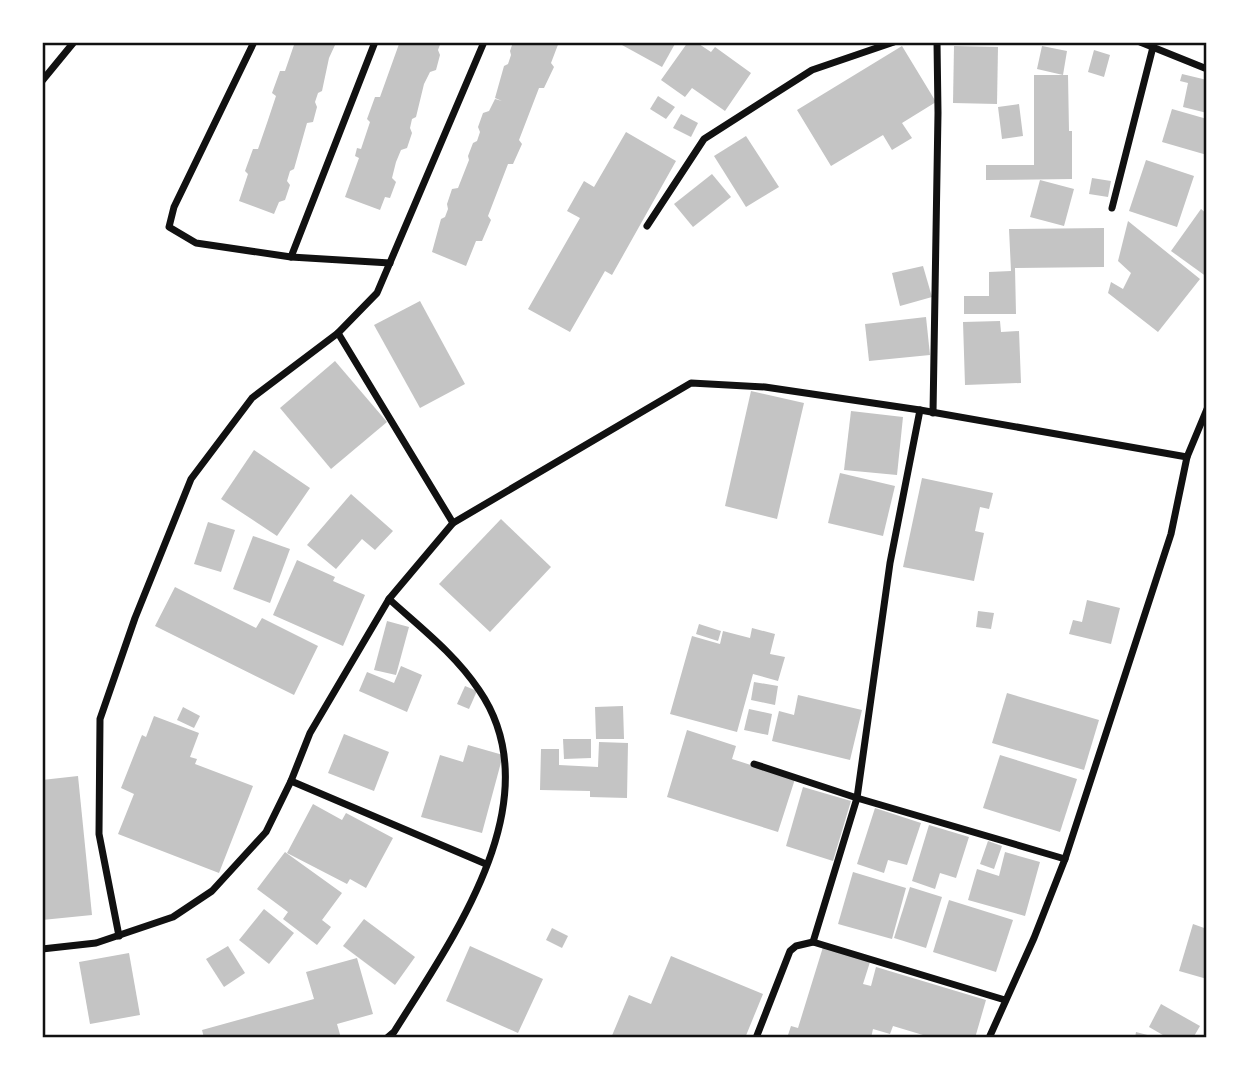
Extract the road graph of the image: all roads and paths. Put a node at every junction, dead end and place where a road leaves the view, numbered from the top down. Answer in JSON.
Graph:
{"nodes":[{"id":1,"x":74,"y":42,"type":"edge"},
{"id":2,"x":254,"y":42,"type":"edge"},
{"id":3,"x":374,"y":42,"type":"edge"},
{"id":4,"x":484,"y":42,"type":"edge"},
{"id":5,"x":894,"y":42,"type":"edge"},
{"id":6,"x":937,"y":42,"type":"edge"},
{"id":7,"x":1140,"y":42,"type":"edge"},
{"id":8,"x":1153,"y":47,"type":"junction"},
{"id":9,"x":1207,"y":69,"type":"edge"},
{"id":10,"x":42,"y":81,"type":"edge"},
{"id":11,"x":1112,"y":208,"type":"dead end"},
{"id":12,"x":647,"y":226,"type":"dead end"},
{"id":13,"x":291,"y":257,"type":"junction"},
{"id":14,"x":390,"y":263,"type":"junction"},
{"id":15,"x":338,"y":333,"type":"junction"},
{"id":16,"x":1207,"y":409,"type":"edge"},
{"id":17,"x":920,"y":410,"type":"junction"},
{"id":18,"x":933,"y":413,"type":"junction"},
{"id":19,"x":1187,"y":457,"type":"junction"},
{"id":20,"x":453,"y":523,"type":"junction"},
{"id":21,"x":389,"y":599,"type":"junction"},
{"id":22,"x":754,"y":764,"type":"dead end"},
{"id":23,"x":291,"y":782,"type":"junction"},
{"id":24,"x":857,"y":798,"type":"junction"},
{"id":25,"x":1065,"y":859,"type":"junction"},
{"id":26,"x":486,"y":864,"type":"junction"},
{"id":27,"x":118,"y":936,"type":"junction"},
{"id":28,"x":813,"y":942,"type":"junction"},
{"id":29,"x":42,"y":949,"type":"edge"},
{"id":30,"x":1005,"y":1000,"type":"junction"},
{"id":31,"x":387,"y":1038,"type":"edge"},
{"id":32,"x":756,"y":1038,"type":"edge"},
{"id":33,"x":989,"y":1038,"type":"edge"}],
"edges":[{"from":1,"to":10,"type":"street"},
{"from":2,"to":13,"type":"street"},
{"from":3,"to":13,"type":"street"},
{"from":4,"to":14,"type":"street"},
{"from":5,"to":12,"type":"street"},
{"from":6,"to":18,"type":"street"},
{"from":7,"to":8,"type":"street"},
{"from":8,"to":9,"type":"street"},
{"from":8,"to":11,"type":"street"},
{"from":13,"to":14,"type":"street"},
{"from":14,"to":15,"type":"street"},
{"from":15,"to":20,"type":"street"},
{"from":15,"to":27,"type":"street"},
{"from":16,"to":19,"type":"street"},
{"from":17,"to":18,"type":"street"},
{"from":17,"to":20,"type":"street"},
{"from":17,"to":24,"type":"street"},
{"from":18,"to":19,"type":"street"},
{"from":19,"to":25,"type":"street"},
{"from":20,"to":21,"type":"street"},
{"from":21,"to":23,"type":"street"},
{"from":21,"to":26,"type":"street"},
{"from":22,"to":24,"type":"street"},
{"from":23,"to":26,"type":"street"},
{"from":23,"to":27,"type":"street"},
{"from":24,"to":25,"type":"street"},
{"from":24,"to":28,"type":"street"},
{"from":25,"to":30,"type":"street"},
{"from":26,"to":31,"type":"street"},
{"from":27,"to":29,"type":"street"},
{"from":28,"to":30,"type":"street"},
{"from":28,"to":32,"type":"street"},
{"from":30,"to":33,"type":"street"}]}
